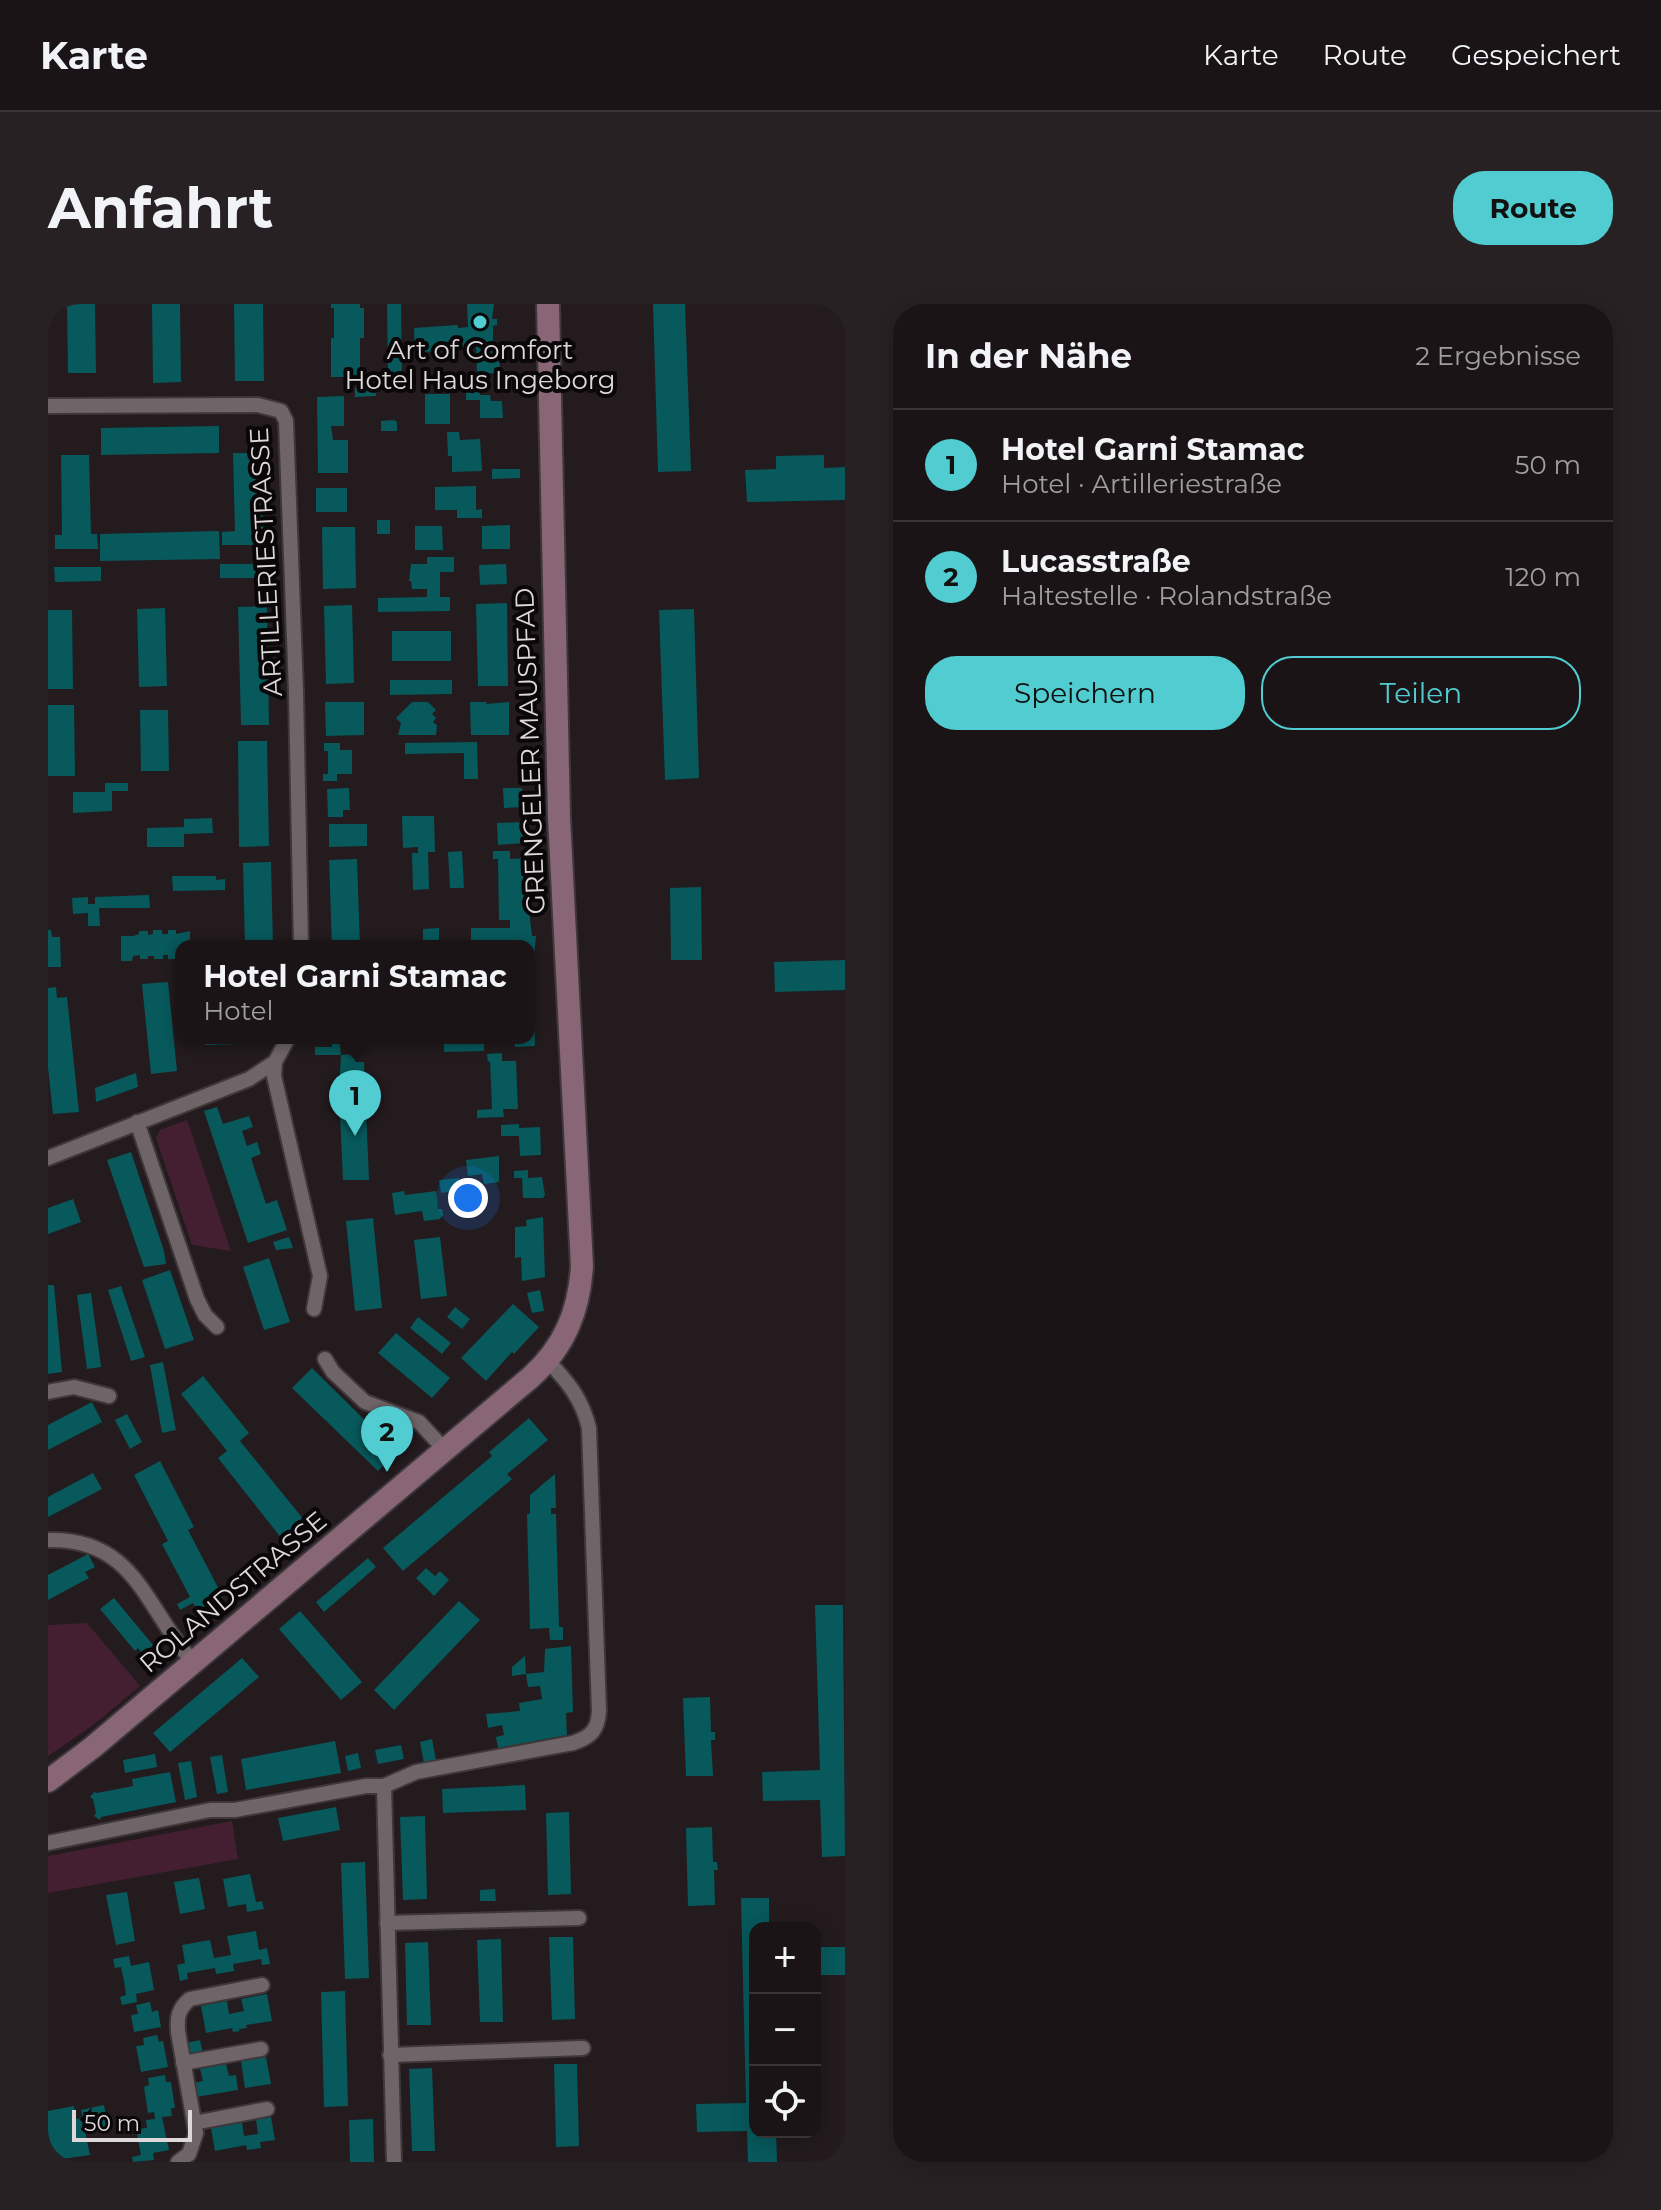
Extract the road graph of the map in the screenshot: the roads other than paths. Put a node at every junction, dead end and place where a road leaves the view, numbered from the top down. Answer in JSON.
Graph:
{"nodes":[{"id":1,"x":548,"y":304,"type":"edge"},
{"id":2,"x":48,"y":406,"type":"edge"},
{"id":3,"x":301,"y":940,"type":"edge"},
{"id":4,"x":285,"y":1044,"type":"edge"},
{"id":5,"x":275,"y":1062,"type":"junction"},
{"id":6,"x":137,"y":1122,"type":"junction"},
{"id":7,"x":48,"y":1158,"type":"edge"},
{"id":8,"x":580,"y":1292,"type":"joint"},
{"id":9,"x":314,"y":1309,"type":"dead end"},
{"id":10,"x":217,"y":1327,"type":"dead end"},
{"id":11,"x":325,"y":1359,"type":"dead end"},
{"id":12,"x":548,"y":1361,"type":"junction"},
{"id":13,"x":48,"y":1392,"type":"edge"},
{"id":14,"x":109,"y":1396,"type":"dead end"},
{"id":15,"x":445,"y":1450,"type":"junction"},
{"id":16,"x":48,"y":1540,"type":"edge"},
{"id":17,"x":193,"y":1662,"type":"junction"},
{"id":18,"x":51,"y":1781,"type":"edge"},
{"id":19,"x":384,"y":1786,"type":"junction"},
{"id":20,"x":48,"y":1843,"type":"edge"},
{"id":21,"x":579,"y":1918,"type":"dead end"},
{"id":22,"x":387,"y":1923,"type":"junction"},
{"id":23,"x":262,"y":1985,"type":"dead end"},
{"id":24,"x":583,"y":2048,"type":"dead end"},
{"id":25,"x":261,"y":2049,"type":"dead end"},
{"id":26,"x":390,"y":2055,"type":"junction"},
{"id":27,"x":183,"y":2063,"type":"junction"},
{"id":28,"x":267,"y":2109,"type":"dead end"},
{"id":29,"x":194,"y":2123,"type":"junction"},
{"id":30,"x":178,"y":2162,"type":"edge"},
{"id":31,"x":394,"y":2162,"type":"edge"}],
"edges":[{"from":1,"to":8,"type":"main road","name":"GRENGELER MAUSPFAD"},
{"from":2,"to":3,"type":"street","name":"ARTILLERIESTRASSE"},
{"from":4,"to":5,"type":"street"},
{"from":5,"to":6,"type":"street"},
{"from":5,"to":9,"type":"street"},
{"from":6,"to":7,"type":"street"},
{"from":6,"to":10,"type":"street"},
{"from":8,"to":12,"type":"main road","name":"ROLANDSTRASSE"},
{"from":11,"to":15,"type":"street"},
{"from":12,"to":15,"type":"main road","name":"ROLANDSTRASSE"},
{"from":12,"to":19,"type":"street"},
{"from":13,"to":14,"type":"street"},
{"from":15,"to":17,"type":"main road","name":"ROLANDSTRASSE"},
{"from":16,"to":17,"type":"street"},
{"from":17,"to":18,"type":"main road","name":"ROLANDSTRASSE"},
{"from":19,"to":20,"type":"street"},
{"from":19,"to":22,"type":"street"},
{"from":21,"to":22,"type":"street"},
{"from":22,"to":26,"type":"street"},
{"from":23,"to":27,"type":"street"},
{"from":24,"to":26,"type":"street"},
{"from":25,"to":27,"type":"street"},
{"from":26,"to":31,"type":"street"},
{"from":27,"to":29,"type":"street"},
{"from":28,"to":29,"type":"street"},
{"from":29,"to":30,"type":"street"}]}
